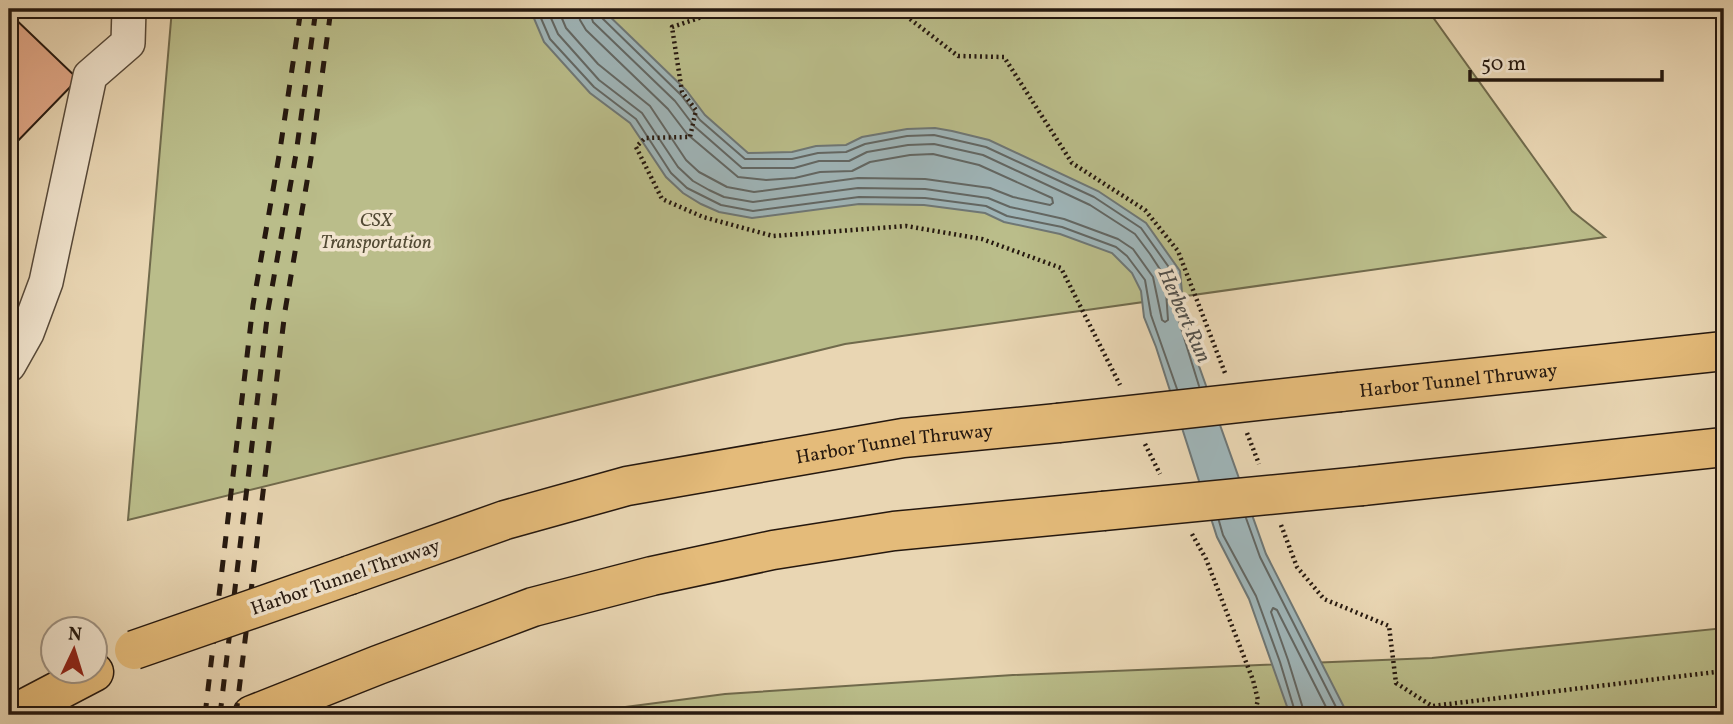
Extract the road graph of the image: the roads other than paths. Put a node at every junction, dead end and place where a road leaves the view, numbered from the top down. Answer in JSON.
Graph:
{"nodes":[{"id":1,"x":129,"y":9,"type":"edge"},
{"id":2,"x":1724,"y":351,"type":"edge"},
{"id":3,"x":9,"y":365,"type":"edge"},
{"id":4,"x":1724,"y":447,"type":"edge"},
{"id":5,"x":108,"y":664,"type":"edge"},
{"id":6,"x":66,"y":686,"type":"edge"},
{"id":7,"x":12,"y":715,"type":"edge"},
{"id":8,"x":252,"y":715,"type":"edge"}],
"edges":[{"from":1,"to":3,"type":"lane"},
{"from":2,"to":5,"type":"highway","name":"Harbor Tunnel Thruway","bridge":true},
{"from":4,"to":8,"type":"highway","bridge":true},
{"from":6,"to":7,"type":"highway","name":"Harbor Tunnel Thruway"}]}
